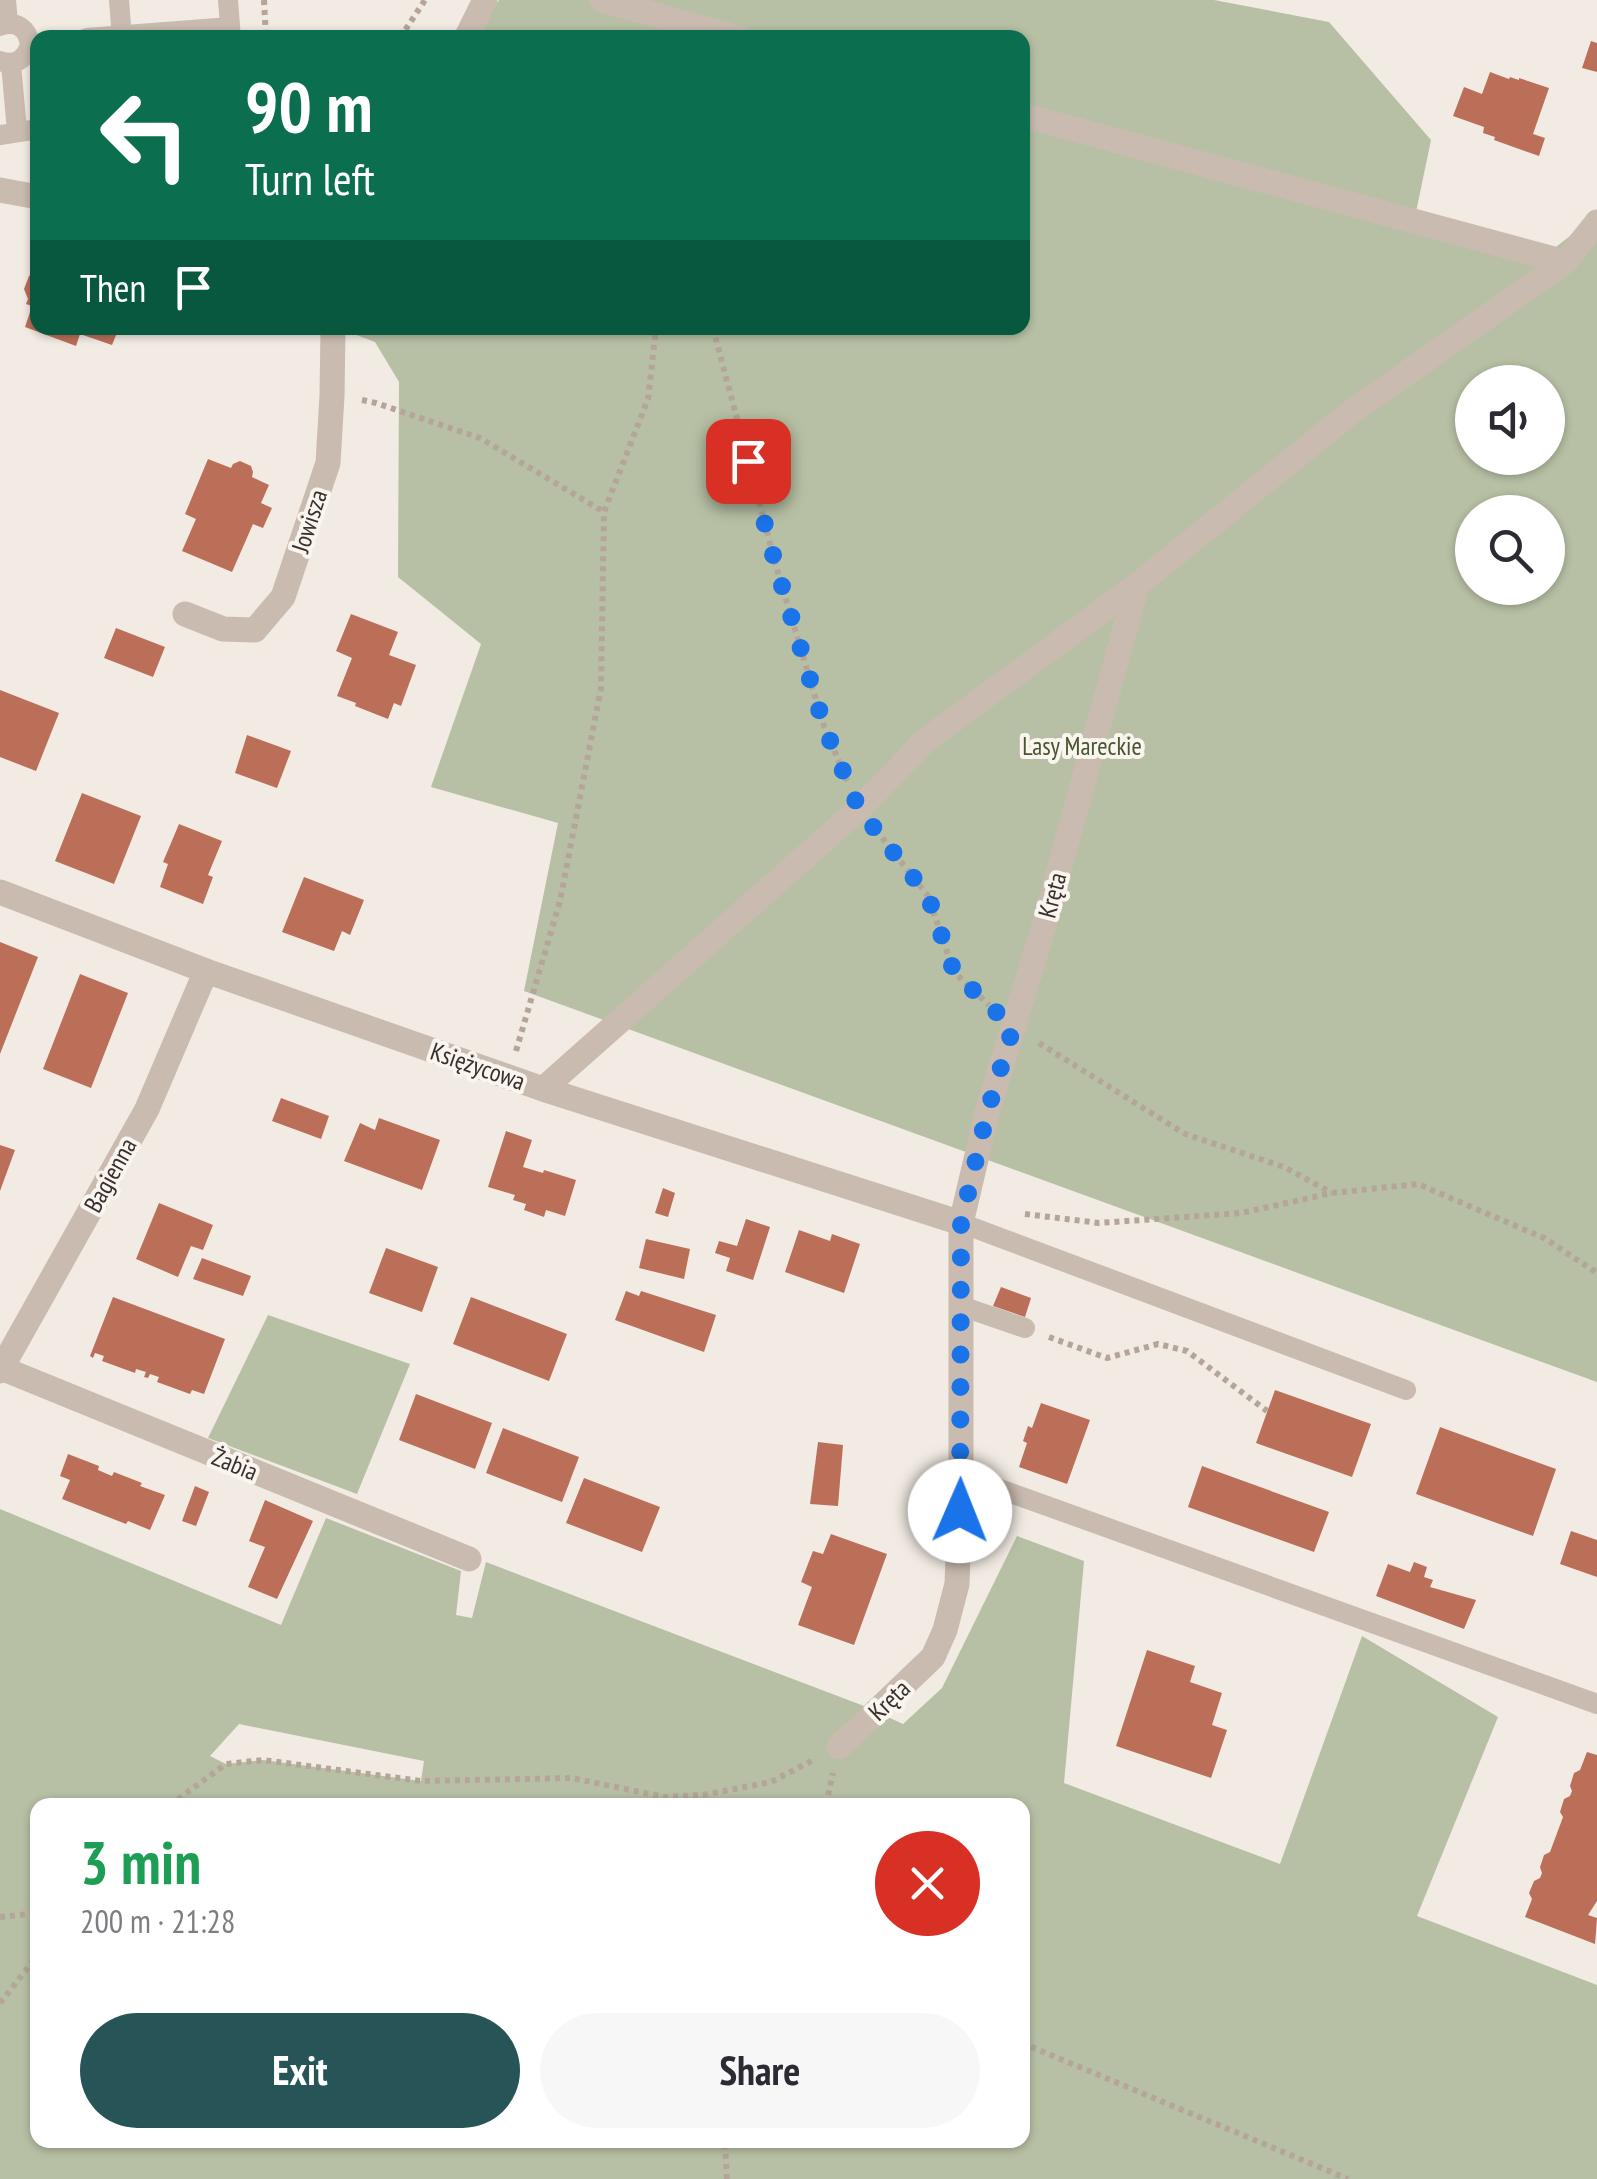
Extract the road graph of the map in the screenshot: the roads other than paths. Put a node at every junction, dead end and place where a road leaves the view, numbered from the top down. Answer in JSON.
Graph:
{"nodes":[{"id":1,"x":6,"y":0,"type":"edge"},
{"id":2,"x":119,"y":0,"type":"edge"},
{"id":3,"x":228,"y":0,"type":"edge"},
{"id":4,"x":485,"y":0,"type":"edge"},
{"id":5,"x":602,"y":0,"type":"edge"},
{"id":6,"x":4,"y":25,"type":"edge"},
{"id":7,"x":122,"y":30,"type":"edge"},
{"id":8,"x":230,"y":30,"type":"edge"},
{"id":9,"x":470,"y":30,"type":"edge"},
{"id":10,"x":709,"y":30,"type":"edge"},
{"id":11,"x":30,"y":37,"type":"edge"},
{"id":12,"x":30,"y":48,"type":"edge"},
{"id":13,"x":6,"y":62,"type":"edge"},
{"id":14,"x":1030,"y":117,"type":"edge"},
{"id":15,"x":18,"y":132,"type":"edge"},
{"id":16,"x":0,"y":190,"type":"edge"},
{"id":17,"x":30,"y":196,"type":"edge"},
{"id":18,"x":1597,"y":222,"type":"edge"},
{"id":19,"x":1565,"y":262,"type":"junction"},
{"id":20,"x":333,"y":335,"type":"edge"},
{"id":21,"x":1136,"y":586,"type":"junction"},
{"id":22,"x":185,"y":614,"type":"dead end"},
{"id":23,"x":0,"y":892,"type":"edge"},
{"id":24,"x":206,"y":972,"type":"junction"},
{"id":25,"x":544,"y":1088,"type":"junction"},
{"id":26,"x":961,"y":1223,"type":"junction"},
{"id":27,"x":961,"y":1306,"type":"junction"},
{"id":28,"x":1025,"y":1328,"type":"road end"},
{"id":29,"x":1,"y":1370,"type":"edge"},
{"id":30,"x":1406,"y":1390,"type":"dead end"},
{"id":31,"x":961,"y":1475,"type":"junction"},
{"id":32,"x":469,"y":1559,"type":"dead end"},
{"id":33,"x":1597,"y":1704,"type":"edge"},
{"id":34,"x":839,"y":1748,"type":"road end"}],
"edges":[{"from":1,"to":6,"type":"lane"},
{"from":2,"to":7,"type":"lane"},
{"from":3,"to":8,"type":"lane"},
{"from":4,"to":9,"type":"street"},
{"from":5,"to":10,"type":"street"},
{"from":6,"to":11,"type":"lane"},
{"from":12,"to":13,"type":"lane"},
{"from":13,"to":15,"type":"lane"},
{"from":14,"to":19,"type":"street"},
{"from":16,"to":17,"type":"street"},
{"from":18,"to":19,"type":"street"},
{"from":19,"to":21,"type":"street"},
{"from":20,"to":22,"type":"street","name":"Jowisza"},
{"from":21,"to":25,"type":"street"},
{"from":21,"to":26,"type":"street","name":"Kręta"},
{"from":23,"to":24,"type":"street","name":"Księżycowa"},
{"from":24,"to":25,"type":"street","name":"Księżycowa"},
{"from":24,"to":29,"type":"street","name":"Bagienna"},
{"from":25,"to":26,"type":"street","name":"Księżycowa"},
{"from":26,"to":27,"type":"street","name":"Kręta"},
{"from":26,"to":30,"type":"lane"},
{"from":27,"to":28,"type":"lane"},
{"from":27,"to":31,"type":"street","name":"Kręta"},
{"from":29,"to":32,"type":"street","name":"Żabia"},
{"from":31,"to":33,"type":"lane"},
{"from":31,"to":34,"type":"street","name":"Kręta"}]}
